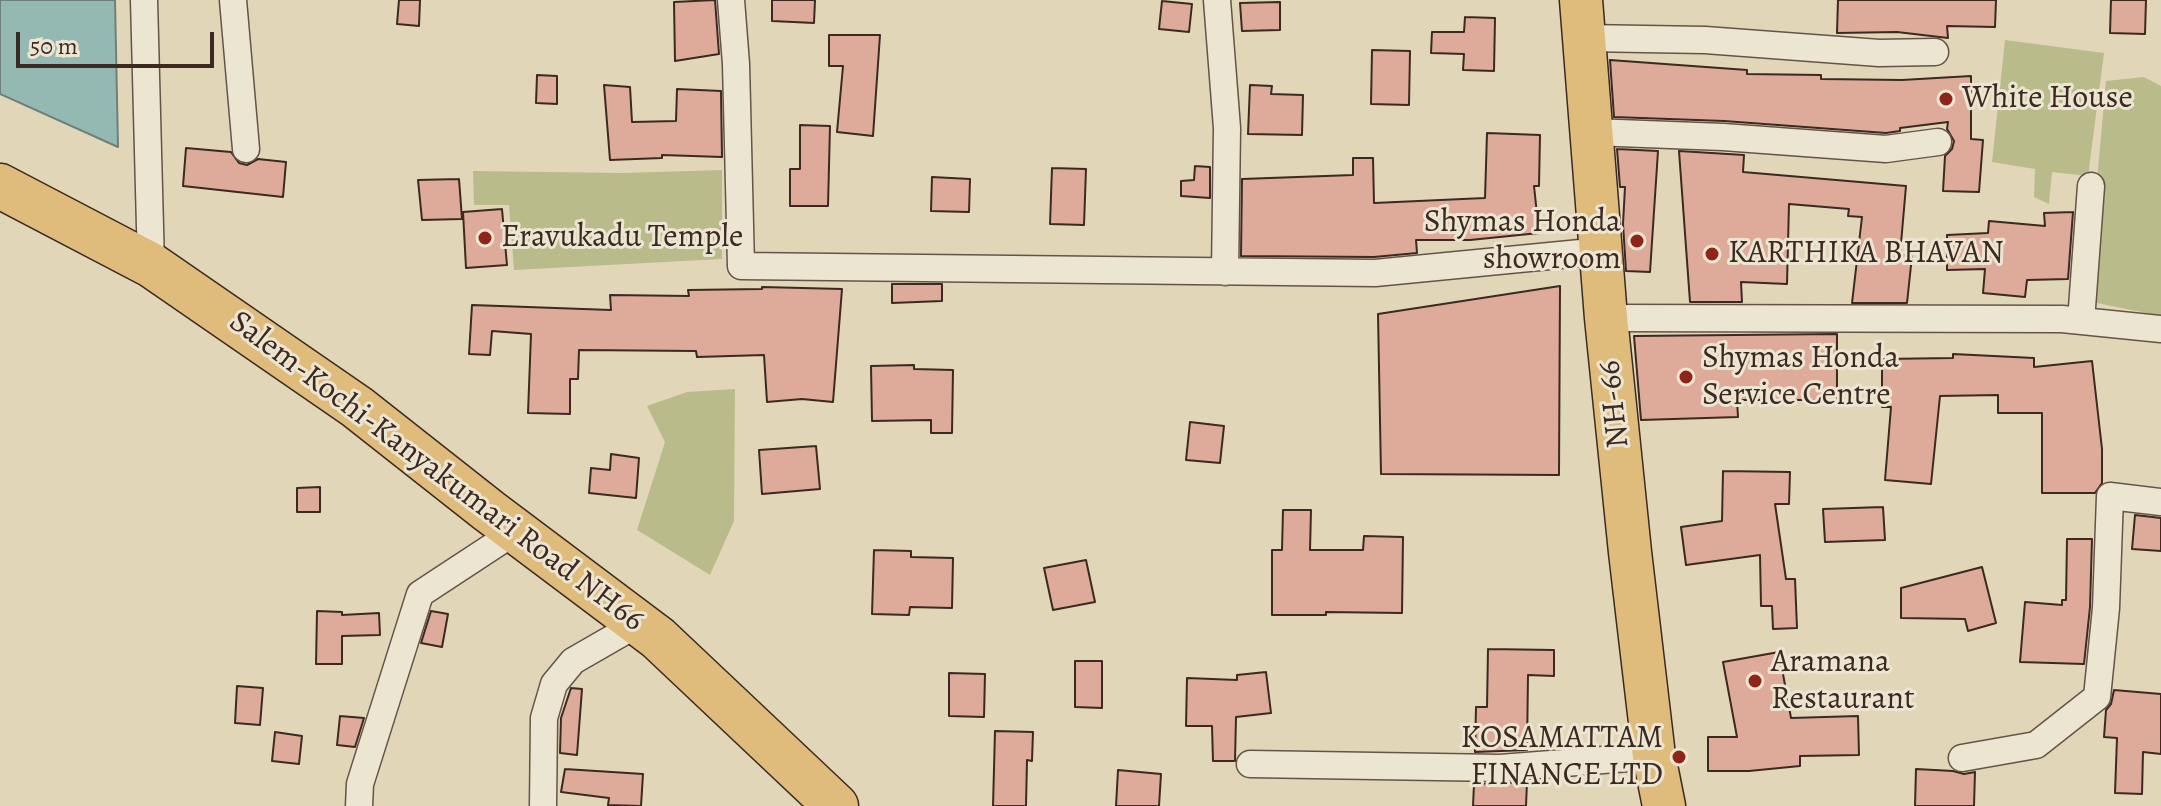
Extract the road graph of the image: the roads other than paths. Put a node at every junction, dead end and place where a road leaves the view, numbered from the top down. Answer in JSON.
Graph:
{"nodes":[{"id":1,"x":144,"y":0,"type":"edge"},
{"id":2,"x":233,"y":0,"type":"edge"},
{"id":3,"x":731,"y":0,"type":"edge"},
{"id":4,"x":1217,"y":0,"type":"edge"},
{"id":5,"x":1583,"y":19,"type":"edge"},
{"id":6,"x":1935,"y":52,"type":"dead end"},
{"id":7,"x":1592,"y":132,"type":"junction"},
{"id":8,"x":1938,"y":142,"type":"dead end"},
{"id":9,"x":246,"y":149,"type":"dead end"},
{"id":10,"x":0,"y":186,"type":"edge"},
{"id":11,"x":2091,"y":186,"type":"dead end"},
{"id":12,"x":1601,"y":251,"type":"junction"},
{"id":13,"x":151,"y":265,"type":"junction"},
{"id":14,"x":1225,"y":272,"type":"junction"},
{"id":15,"x":1606,"y":318,"type":"junction"},
{"id":16,"x":2081,"y":321,"type":"junction"},
{"id":17,"x":2161,"y":329,"type":"edge"},
{"id":18,"x":2161,"y":502,"type":"edge"},
{"id":19,"x":516,"y":531,"type":"junction"},
{"id":20,"x":639,"y":623,"type":"junction"},
{"id":21,"x":1654,"y":756,"type":"junction"},
{"id":22,"x":1962,"y":758,"type":"dead end"},
{"id":23,"x":1250,"y":764,"type":"dead end"},
{"id":24,"x":359,"y":806,"type":"edge"},
{"id":25,"x":543,"y":806,"type":"edge"},
{"id":26,"x":836,"y":806,"type":"edge"},
{"id":27,"x":1664,"y":806,"type":"edge"}],
"edges":[{"from":1,"to":13,"type":"street"},
{"from":2,"to":9,"type":"street"},
{"from":3,"to":14,"type":"street"},
{"from":4,"to":14,"type":"street"},
{"from":5,"to":6,"type":"street"},
{"from":5,"to":7,"type":"main road","name":"NH-66"},
{"from":7,"to":8,"type":"street"},
{"from":7,"to":12,"type":"main road","name":"NH-66"},
{"from":10,"to":13,"type":"highway","name":"Salem-Kochi-Kanyakumari Road NH66"},
{"from":11,"to":16,"type":"street"},
{"from":12,"to":14,"type":"street"},
{"from":12,"to":15,"type":"main road","name":"NH-66"},
{"from":13,"to":19,"type":"highway","name":"Salem-Kochi-Kanyakumari Road NH66"},
{"from":15,"to":16,"type":"street"},
{"from":15,"to":21,"type":"main road","name":"NH-66"},
{"from":16,"to":17,"type":"street"},
{"from":18,"to":22,"type":"street"},
{"from":19,"to":20,"type":"highway","name":"Salem-Kochi-Kanyakumari Road NH66"},
{"from":19,"to":24,"type":"street"},
{"from":20,"to":25,"type":"street"},
{"from":20,"to":26,"type":"highway","name":"Salem-Kochi-Kanyakumari Road NH66"},
{"from":21,"to":23,"type":"street"},
{"from":21,"to":27,"type":"main road","name":"NH-66"}]}
